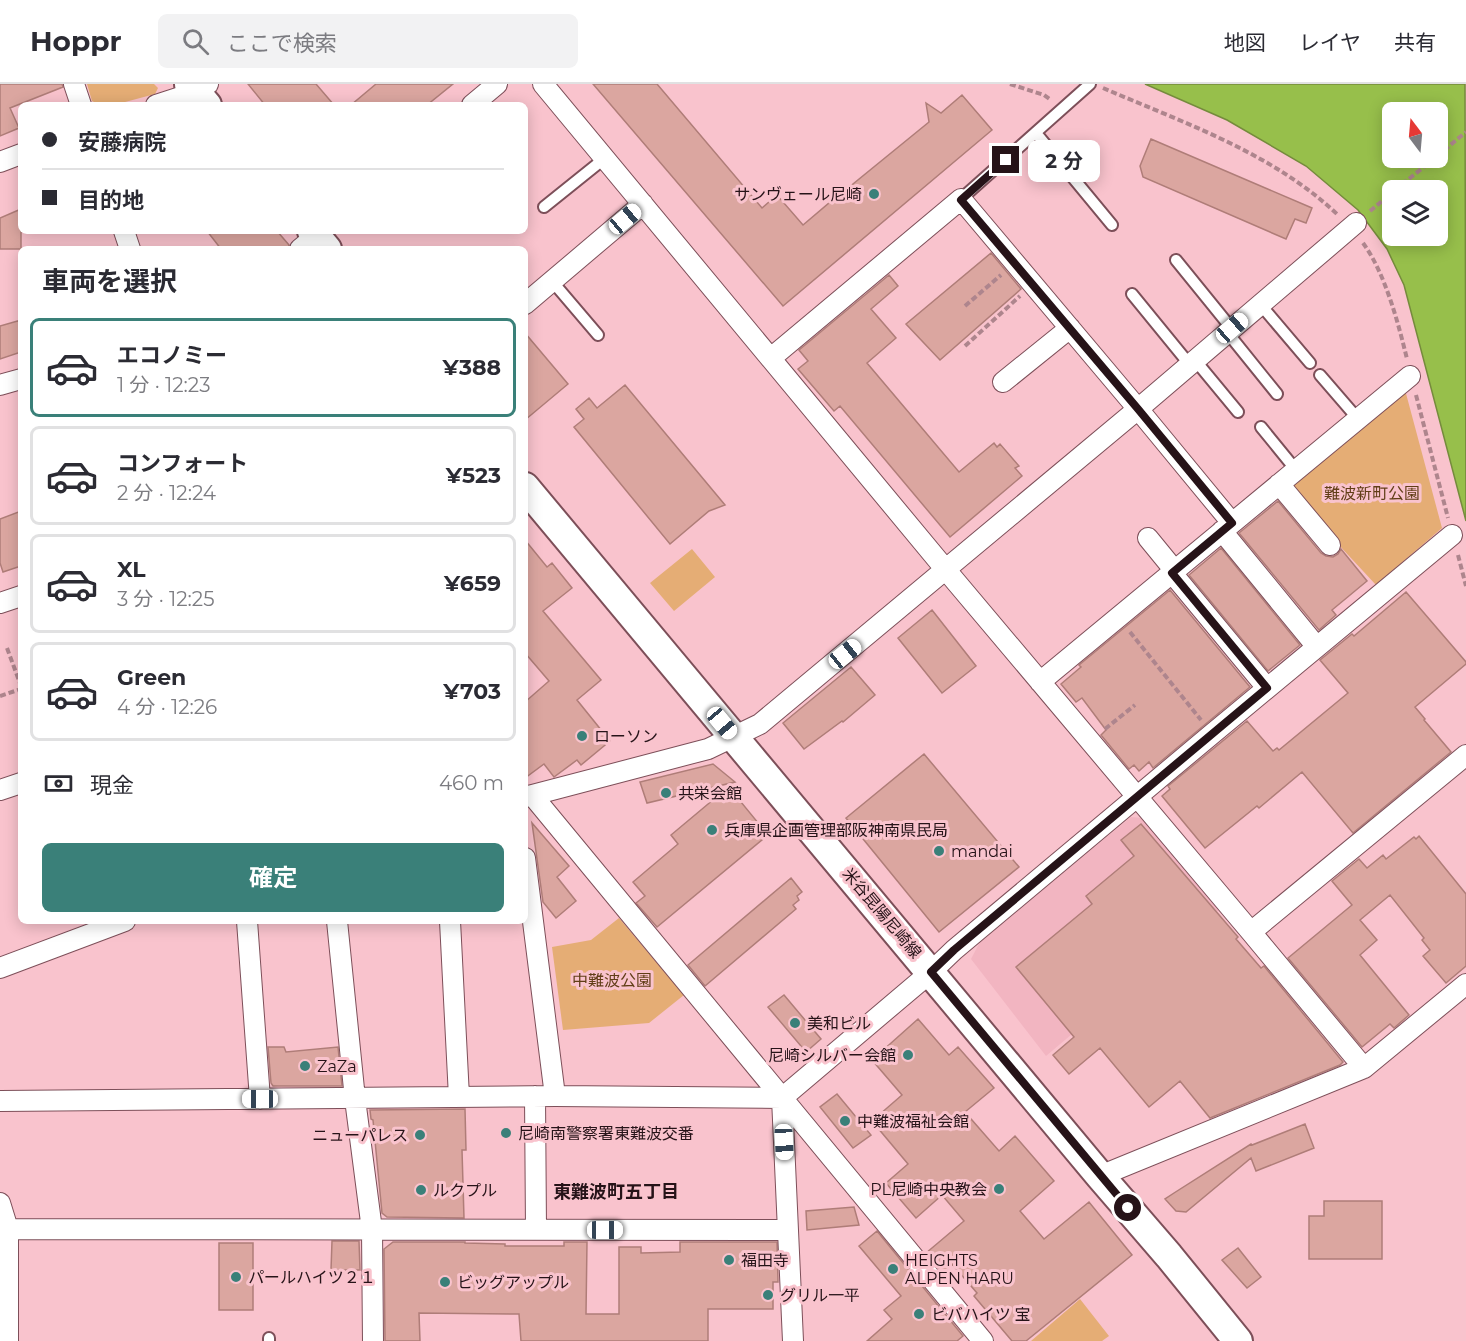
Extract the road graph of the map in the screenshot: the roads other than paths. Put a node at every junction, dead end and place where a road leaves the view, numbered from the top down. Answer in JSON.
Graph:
{"nodes":[{"id":1,"x":74,"y":84,"type":"edge"},
{"id":2,"x":497,"y":84,"type":"edge"},
{"id":3,"x":543,"y":84,"type":"edge"},
{"id":4,"x":1091,"y":84,"type":"edge"},
{"id":5,"x":200,"y":91,"type":"edge"},
{"id":6,"x":80,"y":102,"type":"edge"},
{"id":7,"x":165,"y":102,"type":"edge"},
{"id":8,"x":476,"y":102,"type":"edge"},
{"id":9,"x":1036,"y":133,"type":"junction"},
{"id":10,"x":18,"y":155,"type":"edge"},
{"id":11,"x":605,"y":158,"type":"junction"},
{"id":12,"x":0,"y":162,"type":"edge"},
{"id":13,"x":961,"y":200,"type":"junction"},
{"id":14,"x":643,"y":204,"type":"junction"},
{"id":15,"x":544,"y":207,"type":"dead end"},
{"id":16,"x":1112,"y":225,"type":"dead end"},
{"id":17,"x":1353,"y":225,"type":"road end"},
{"id":18,"x":1176,"y":260,"type":"dead end"},
{"id":19,"x":552,"y":281,"type":"junction"},
{"id":20,"x":1132,"y":294,"type":"dead end"},
{"id":21,"x":528,"y":301,"type":"edge"},
{"id":22,"x":1260,"y":304,"type":"junction"},
{"id":23,"x":1070,"y":328,"type":"junction"},
{"id":24,"x":1230,"y":331,"type":"junction"},
{"id":25,"x":598,"y":336,"type":"dead end"},
{"id":26,"x":771,"y":358,"type":"junction"},
{"id":27,"x":1192,"y":362,"type":"junction"},
{"id":28,"x":1310,"y":363,"type":"dead end"},
{"id":29,"x":1320,"y":375,"type":"dead end"},
{"id":30,"x":1410,"y":376,"type":"road end"},
{"id":31,"x":18,"y":380,"type":"edge"},
{"id":32,"x":1003,"y":382,"type":"dead end"},
{"id":33,"x":0,"y":385,"type":"edge"},
{"id":34,"x":1277,"y":394,"type":"dead end"},
{"id":35,"x":1138,"y":409,"type":"junction"},
{"id":36,"x":1238,"y":412,"type":"dead end"},
{"id":37,"x":1358,"y":419,"type":"junction"},
{"id":38,"x":1261,"y":427,"type":"dead end"},
{"id":39,"x":1296,"y":470,"type":"junction"},
{"id":40,"x":1279,"y":484,"type":"junction"},
{"id":41,"x":528,"y":491,"type":"edge"},
{"id":42,"x":1227,"y":527,"type":"junction"},
{"id":43,"x":1452,"y":535,"type":"road end"},
{"id":44,"x":1149,"y":538,"type":"dead end"},
{"id":45,"x":1330,"y":545,"type":"dead end"},
{"id":46,"x":946,"y":570,"type":"junction"},
{"id":47,"x":1173,"y":572,"type":"junction"},
{"id":48,"x":18,"y":597,"type":"edge"},
{"id":49,"x":0,"y":603,"type":"edge"},
{"id":50,"x":1317,"y":647,"type":"junction"},
{"id":51,"x":1040,"y":682,"type":"junction"},
{"id":52,"x":1267,"y":688,"type":"junction"},
{"id":53,"x":734,"y":737,"type":"junction"},
{"id":54,"x":1466,"y":755,"type":"edge"},
{"id":55,"x":18,"y":784,"type":"edge"},
{"id":56,"x":0,"y":789,"type":"edge"},
{"id":57,"x":528,"y":796,"type":"edge"},
{"id":58,"x":1137,"y":796,"type":"junction"},
{"id":59,"x":528,"y":797,"type":"edge"},
{"id":60,"x":528,"y":882,"type":"edge"},
{"id":61,"x":117,"y":924,"type":"edge"},
{"id":62,"x":247,"y":924,"type":"edge"},
{"id":63,"x":337,"y":924,"type":"edge"},
{"id":64,"x":450,"y":924,"type":"edge"},
{"id":65,"x":1251,"y":932,"type":"junction"},
{"id":66,"x":0,"y":968,"type":"edge"},
{"id":67,"x":931,"y":972,"type":"junction"},
{"id":68,"x":1466,"y":984,"type":"edge"},
{"id":69,"x":1364,"y":1068,"type":"junction"},
{"id":70,"x":535,"y":1096,"type":"junction"},
{"id":71,"x":555,"y":1096,"type":"junction"},
{"id":72,"x":459,"y":1097,"type":"junction"},
{"id":73,"x":355,"y":1098,"type":"junction"},
{"id":74,"x":782,"y":1098,"type":"junction"},
{"id":75,"x":260,"y":1099,"type":"junction"},
{"id":76,"x":0,"y":1101,"type":"edge"},
{"id":77,"x":1100,"y":1176,"type":"junction"},
{"id":78,"x":0,"y":1203,"type":"edge"},
{"id":79,"x":4,"y":1229,"type":"edge"},
{"id":80,"x":372,"y":1230,"type":"junction"},
{"id":81,"x":536,"y":1230,"type":"junction"},
{"id":82,"x":788,"y":1230,"type":"junction"},
{"id":83,"x":8,"y":1341,"type":"edge"},
{"id":84,"x":373,"y":1341,"type":"edge"},
{"id":85,"x":793,"y":1341,"type":"edge"},
{"id":86,"x":983,"y":1341,"type":"edge"},
{"id":87,"x":1238,"y":1341,"type":"edge"}],
"edges":[{"from":1,"to":6,"type":"street"},
{"from":2,"to":8,"type":"street"},
{"from":3,"to":11,"type":"street"},
{"from":4,"to":9,"type":"lane"},
{"from":5,"to":7,"type":"street"},
{"from":9,"to":13,"type":"lane"},
{"from":9,"to":16,"type":"lane"},
{"from":10,"to":12,"type":"street"},
{"from":11,"to":14,"type":"street"},
{"from":11,"to":15,"type":"lane"},
{"from":13,"to":23,"type":"street"},
{"from":13,"to":26,"type":"street"},
{"from":14,"to":19,"type":"street"},
{"from":14,"to":26,"type":"street"},
{"from":17,"to":22,"type":"street"},
{"from":18,"to":24,"type":"lane"},
{"from":19,"to":21,"type":"street"},
{"from":19,"to":25,"type":"lane"},
{"from":20,"to":27,"type":"lane"},
{"from":22,"to":24,"type":"street"},
{"from":22,"to":28,"type":"lane"},
{"from":23,"to":32,"type":"street"},
{"from":23,"to":35,"type":"street"},
{"from":24,"to":27,"type":"street"},
{"from":24,"to":34,"type":"lane"},
{"from":26,"to":46,"type":"street"},
{"from":27,"to":35,"type":"street"},
{"from":27,"to":36,"type":"lane"},
{"from":29,"to":37,"type":"lane"},
{"from":30,"to":37,"type":"street"},
{"from":31,"to":33,"type":"street"},
{"from":35,"to":42,"type":"street"},
{"from":35,"to":46,"type":"street"},
{"from":37,"to":39,"type":"street"},
{"from":38,"to":39,"type":"lane"},
{"from":39,"to":40,"type":"street"},
{"from":40,"to":42,"type":"street"},
{"from":40,"to":45,"type":"street"},
{"from":41,"to":53,"type":"main road","name":"米谷昆陽尼崎線"},
{"from":42,"to":47,"type":"street"},
{"from":42,"to":50,"type":"street"},
{"from":43,"to":50,"type":"street"},
{"from":44,"to":47,"type":"street"},
{"from":46,"to":51,"type":"street"},
{"from":46,"to":53,"type":"street"},
{"from":47,"to":51,"type":"street"},
{"from":47,"to":52,"type":"street"},
{"from":48,"to":49,"type":"street"},
{"from":50,"to":52,"type":"street"},
{"from":51,"to":58,"type":"street"},
{"from":52,"to":58,"type":"street"},
{"from":53,"to":57,"type":"street"},
{"from":53,"to":67,"type":"main road","name":"米谷昆陽尼崎線"},
{"from":54,"to":65,"type":"street"},
{"from":55,"to":56,"type":"street"},
{"from":58,"to":65,"type":"street"},
{"from":58,"to":67,"type":"street"},
{"from":59,"to":74,"type":"street"},
{"from":60,"to":71,"type":"street"},
{"from":61,"to":66,"type":"street"},
{"from":62,"to":75,"type":"street"},
{"from":63,"to":73,"type":"street"},
{"from":64,"to":72,"type":"street"},
{"from":65,"to":69,"type":"street"},
{"from":67,"to":74,"type":"street"},
{"from":67,"to":77,"type":"main road","name":"米谷昆陽尼崎線"},
{"from":68,"to":69,"type":"street"},
{"from":69,"to":77,"type":"street"},
{"from":70,"to":71,"type":"street"},
{"from":70,"to":72,"type":"street"},
{"from":70,"to":81,"type":"street"},
{"from":71,"to":74,"type":"street"},
{"from":72,"to":73,"type":"street"},
{"from":73,"to":75,"type":"street"},
{"from":73,"to":80,"type":"street"},
{"from":74,"to":82,"type":"street"},
{"from":74,"to":86,"type":"street"},
{"from":75,"to":76,"type":"street"},
{"from":77,"to":87,"type":"main road","name":"米谷昆陽尼崎線"},
{"from":78,"to":79,"type":"street"},
{"from":79,"to":80,"type":"street"},
{"from":79,"to":83,"type":"street"},
{"from":80,"to":81,"type":"street"},
{"from":80,"to":84,"type":"street"},
{"from":81,"to":82,"type":"street"},
{"from":82,"to":85,"type":"street"}]}
